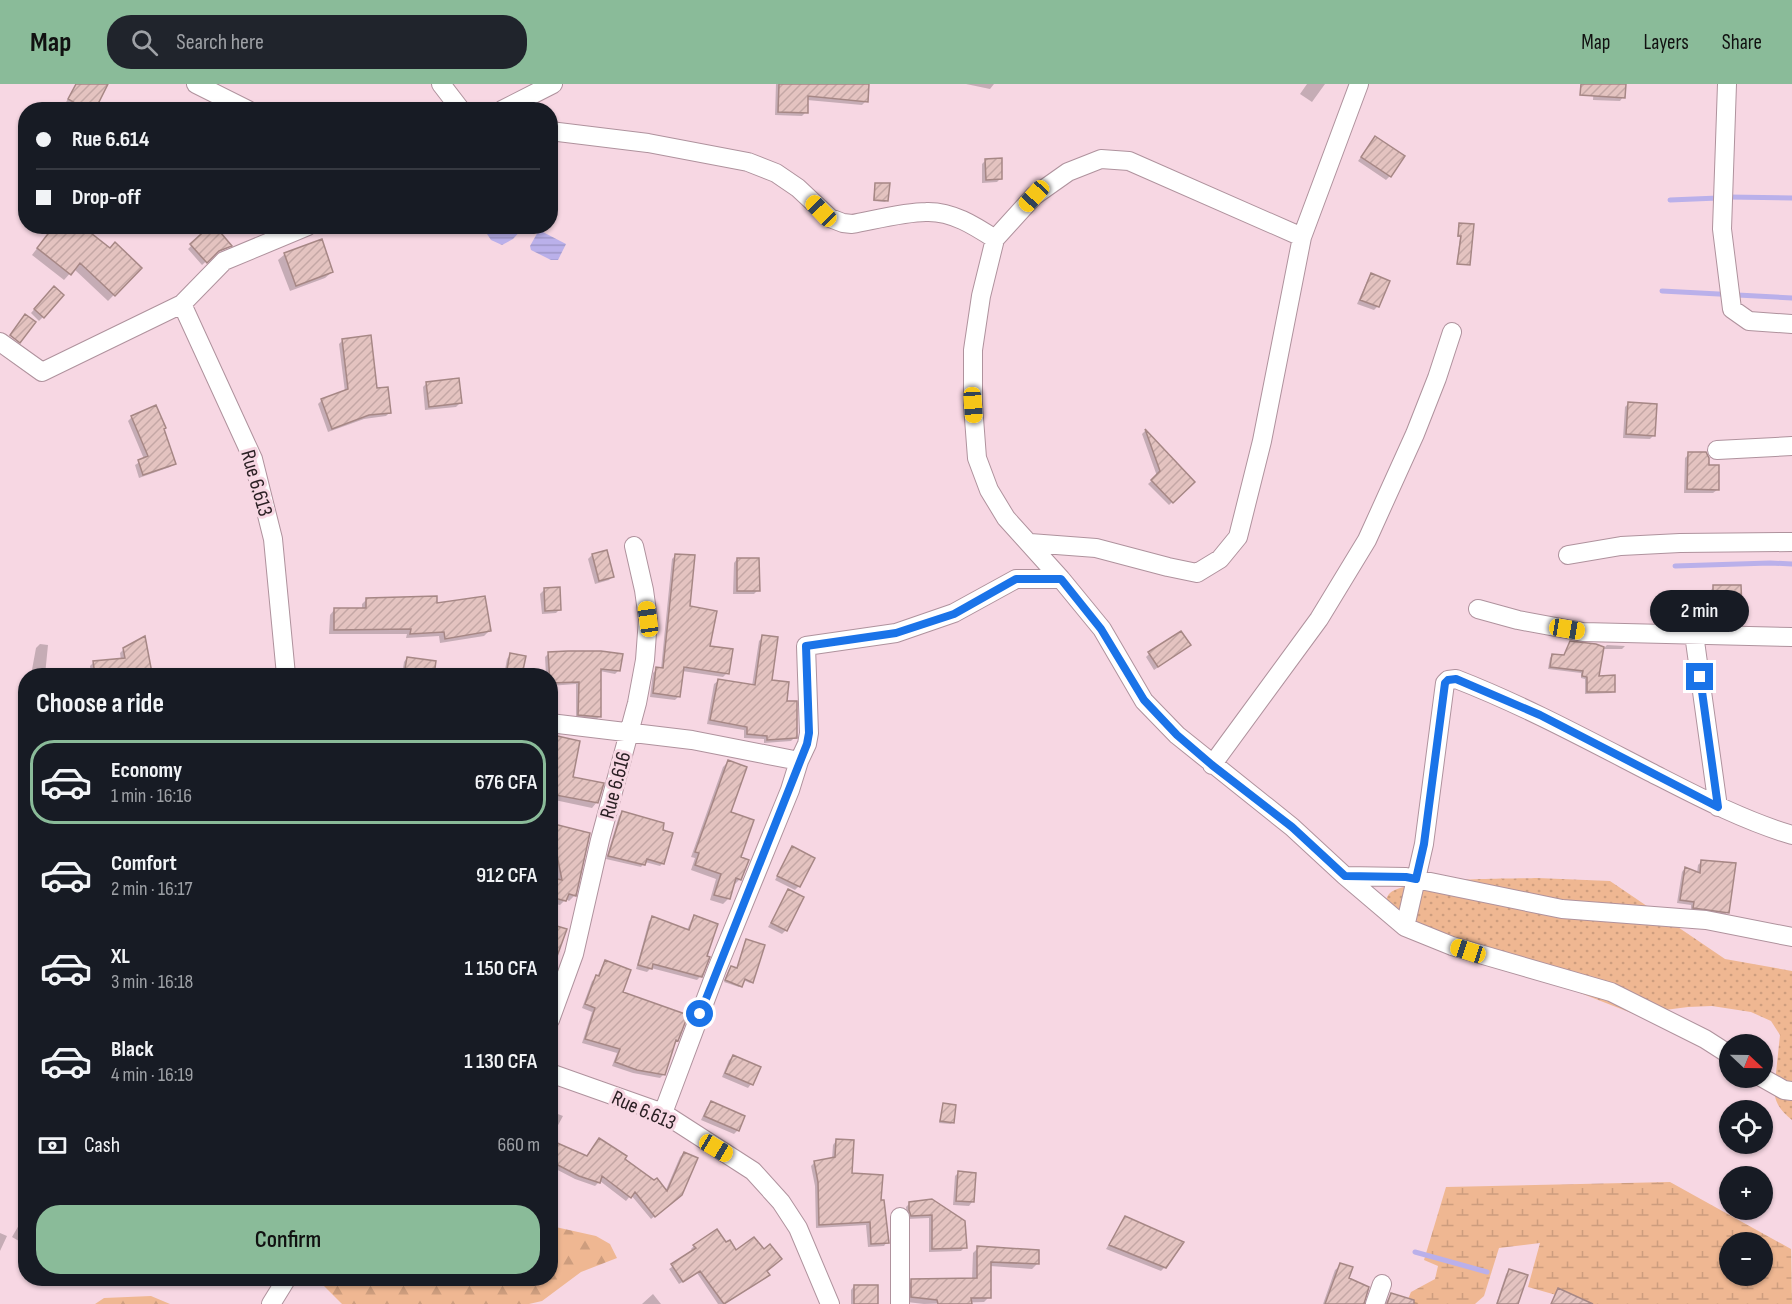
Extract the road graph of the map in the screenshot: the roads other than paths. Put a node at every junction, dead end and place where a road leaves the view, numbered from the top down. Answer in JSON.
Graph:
{"nodes":[{"id":1,"x":196,"y":84,"type":"edge"},
{"id":2,"x":441,"y":84,"type":"edge"},
{"id":3,"x":553,"y":84,"type":"edge"},
{"id":4,"x":1359,"y":84,"type":"edge"},
{"id":5,"x":1727,"y":84,"type":"edge"},
{"id":6,"x":232,"y":102,"type":"edge"},
{"id":7,"x":455,"y":102,"type":"edge"},
{"id":8,"x":518,"y":102,"type":"edge"},
{"id":9,"x":558,"y":132,"type":"edge"},
{"id":10,"x":289,"y":234,"type":"edge"},
{"id":11,"x":1302,"y":237,"type":"junction"},
{"id":12,"x":995,"y":239,"type":"junction"},
{"id":13,"x":182,"y":304,"type":"junction"},
{"id":14,"x":1792,"y":324,"type":"edge"},
{"id":15,"x":1452,"y":332,"type":"dead end"},
{"id":16,"x":0,"y":342,"type":"edge"},
{"id":17,"x":1792,"y":446,"type":"edge"},
{"id":18,"x":1717,"y":450,"type":"dead end"},
{"id":19,"x":1792,"y":542,"type":"edge"},
{"id":20,"x":1030,"y":543,"type":"junction"},
{"id":21,"x":634,"y":546,"type":"dead end"},
{"id":22,"x":1568,"y":555,"type":"dead end"},
{"id":23,"x":1061,"y":579,"type":"junction"},
{"id":24,"x":1478,"y":609,"type":"dead end"},
{"id":25,"x":1694,"y":634,"type":"junction"},
{"id":26,"x":1792,"y":637,"type":"edge"},
{"id":27,"x":285,"y":668,"type":"edge"},
{"id":28,"x":558,"y":724,"type":"edge"},
{"id":29,"x":629,"y":733,"type":"junction"},
{"id":30,"x":795,"y":760,"type":"junction"},
{"id":31,"x":1212,"y":765,"type":"junction"},
{"id":32,"x":1718,"y":807,"type":"junction"},
{"id":33,"x":1792,"y":835,"type":"edge"},
{"id":34,"x":1345,"y":876,"type":"junction"},
{"id":35,"x":1416,"y":879,"type":"junction"},
{"id":36,"x":1405,"y":927,"type":"junction"},
{"id":37,"x":1792,"y":937,"type":"edge"},
{"id":38,"x":558,"y":998,"type":"edge"},
{"id":39,"x":1719,"y":1048,"type":"edge"},
{"id":40,"x":558,"y":1076,"type":"edge"},
{"id":41,"x":1773,"y":1084,"type":"edge"},
{"id":42,"x":1792,"y":1091,"type":"edge"},
{"id":43,"x":663,"y":1113,"type":"junction"},
{"id":44,"x":900,"y":1217,"type":"dead end"},
{"id":45,"x":1382,"y":1284,"type":"dead end"},
{"id":46,"x":282,"y":1286,"type":"edge"},
{"id":47,"x":271,"y":1304,"type":"edge"},
{"id":48,"x":830,"y":1304,"type":"edge"},
{"id":49,"x":900,"y":1304,"type":"edge"},
{"id":50,"x":1375,"y":1304,"type":"edge"}],
"edges":[{"from":1,"to":6,"type":"street"},
{"from":2,"to":7,"type":"street"},
{"from":3,"to":8,"type":"street"},
{"from":4,"to":11,"type":"street"},
{"from":5,"to":14,"type":"street"},
{"from":9,"to":12,"type":"street"},
{"from":10,"to":13,"type":"street"},
{"from":11,"to":12,"type":"street"},
{"from":11,"to":20,"type":"street"},
{"from":12,"to":20,"type":"street"},
{"from":13,"to":16,"type":"street"},
{"from":13,"to":27,"type":"street","name":"Rue 6.613"},
{"from":15,"to":31,"type":"street"},
{"from":17,"to":18,"type":"street"},
{"from":19,"to":22,"type":"street"},
{"from":20,"to":23,"type":"street"},
{"from":21,"to":29,"type":"street","name":"Rue 6.616"},
{"from":23,"to":30,"type":"street"},
{"from":23,"to":31,"type":"street"},
{"from":24,"to":25,"type":"street"},
{"from":25,"to":26,"type":"street"},
{"from":25,"to":32,"type":"street"},
{"from":28,"to":29,"type":"street"},
{"from":29,"to":30,"type":"street"},
{"from":29,"to":38,"type":"street","name":"Rue 6.616"},
{"from":30,"to":43,"type":"street"},
{"from":31,"to":34,"type":"street"},
{"from":32,"to":33,"type":"street"},
{"from":32,"to":35,"type":"street"},
{"from":34,"to":35,"type":"street"},
{"from":34,"to":36,"type":"street"},
{"from":35,"to":36,"type":"street"},
{"from":35,"to":37,"type":"street"},
{"from":36,"to":39,"type":"street"},
{"from":40,"to":43,"type":"street","name":"Rue 6.613"},
{"from":41,"to":42,"type":"street"},
{"from":43,"to":48,"type":"street","name":"Rue 6.613"},
{"from":44,"to":49,"type":"street"},
{"from":45,"to":50,"type":"street"},
{"from":46,"to":47,"type":"street"}]}
